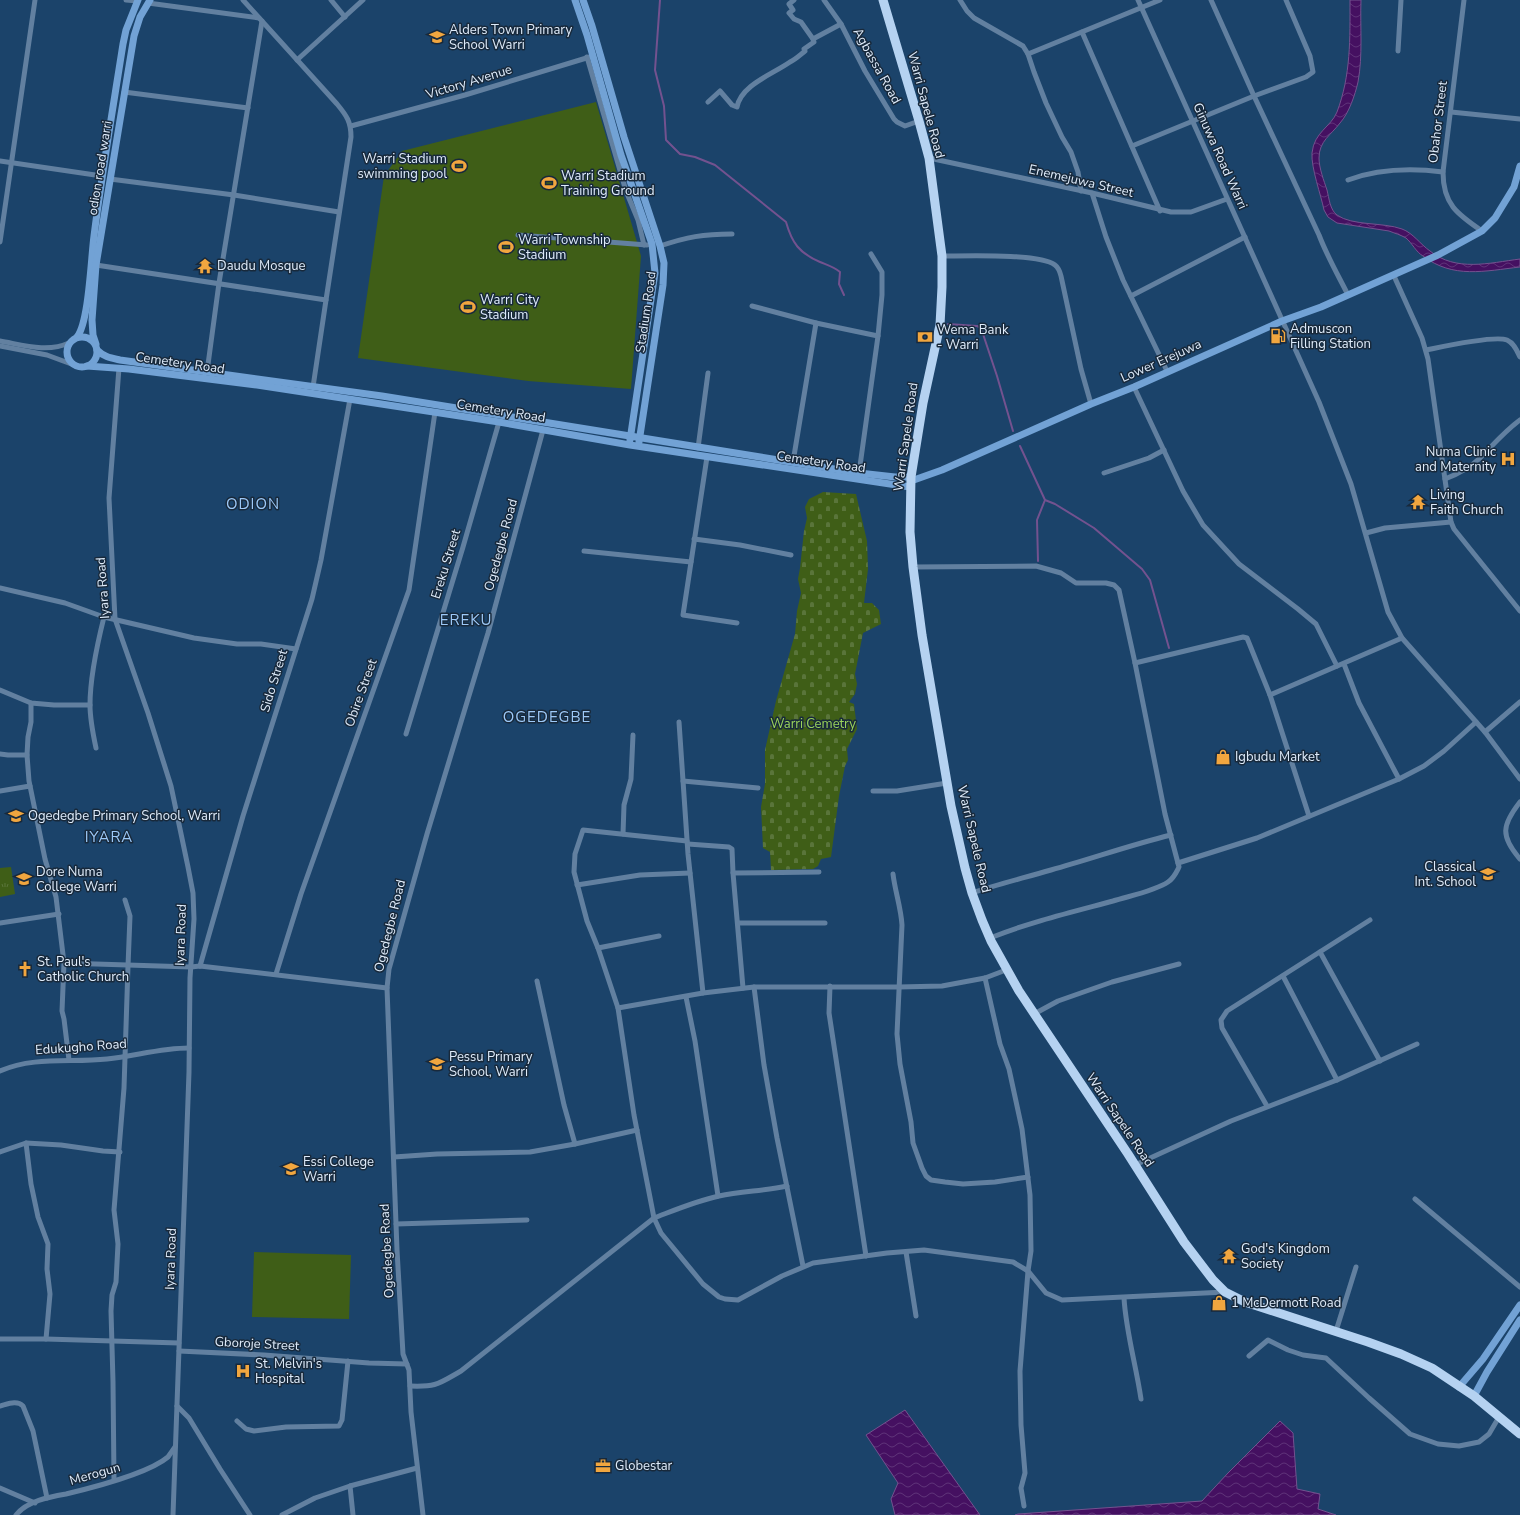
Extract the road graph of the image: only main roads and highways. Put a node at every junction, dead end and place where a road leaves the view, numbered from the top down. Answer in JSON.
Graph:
{"nodes":[{"id":1,"x":575,"y":0,"type":"edge"},
{"id":2,"x":583,"y":0,"type":"edge"},
{"id":3,"x":883,"y":0,"type":"edge"},
{"id":4,"x":138,"y":1,"type":"edge"},
{"id":5,"x":149,"y":1,"type":"edge"},
{"id":6,"x":1520,"y":166,"type":"edge"},
{"id":7,"x":77,"y":337,"type":"junction"},
{"id":8,"x":97,"y":347,"type":"junction"},
{"id":9,"x":87,"y":366,"type":"junction"},
{"id":10,"x":631,"y":436,"type":"junction"},
{"id":11,"x":640,"y":437,"type":"junction"},
{"id":12,"x":630,"y":446,"type":"junction"},
{"id":13,"x":638,"y":447,"type":"junction"},
{"id":14,"x":911,"y":482,"type":"junction"},
{"id":15,"x":1520,"y":1305,"type":"edge"},
{"id":16,"x":1520,"y":1320,"type":"edge"},
{"id":17,"x":1518,"y":1330,"type":"edge"},
{"id":18,"x":1459,"y":1387,"type":"junction"},
{"id":19,"x":1474,"y":1396,"type":"junction"},
{"id":20,"x":1520,"y":1434,"type":"edge"}],
"edges":[{"from":1,"to":10,"type":"main road","name":"Stadium Road"},
{"from":2,"to":11,"type":"main road","name":"Stadium Road"},
{"from":3,"to":14,"type":"highway","name":"Warri Sapele Road"},
{"from":4,"to":7,"type":"main road","name":"odion road warri"},
{"from":5,"to":8,"type":"main road","name":"odion road warri"},
{"from":6,"to":14,"type":"main road","name":"Lower Erejuwa"},
{"from":7,"to":8,"type":"main road"},
{"from":7,"to":9,"type":"main road"},
{"from":8,"to":9,"type":"main road"},
{"from":8,"to":10,"type":"main road","name":"Cemetery Road"},
{"from":9,"to":12,"type":"main road","name":"Cemetery Road"},
{"from":10,"to":11,"type":"main road","name":"Cemetery Road"},
{"from":10,"to":12,"type":"main road","name":"Stadium Road"},
{"from":11,"to":13,"type":"main road","name":"Stadium Road"},
{"from":11,"to":14,"type":"main road","name":"Cemetery Road"},
{"from":12,"to":13,"type":"main road","name":"Cemetery Road"},
{"from":13,"to":14,"type":"main road","name":"Cemetery Road"},
{"from":14,"to":18,"type":"highway","name":"Warri Sapele Road"},
{"from":15,"to":18,"type":"main road"},
{"from":16,"to":17,"type":"main road"},
{"from":17,"to":19,"type":"main road"},
{"from":18,"to":19,"type":"highway","name":"Warri Sapele Road"},
{"from":19,"to":20,"type":"highway","name":"Warri Sapele Road"}]}
